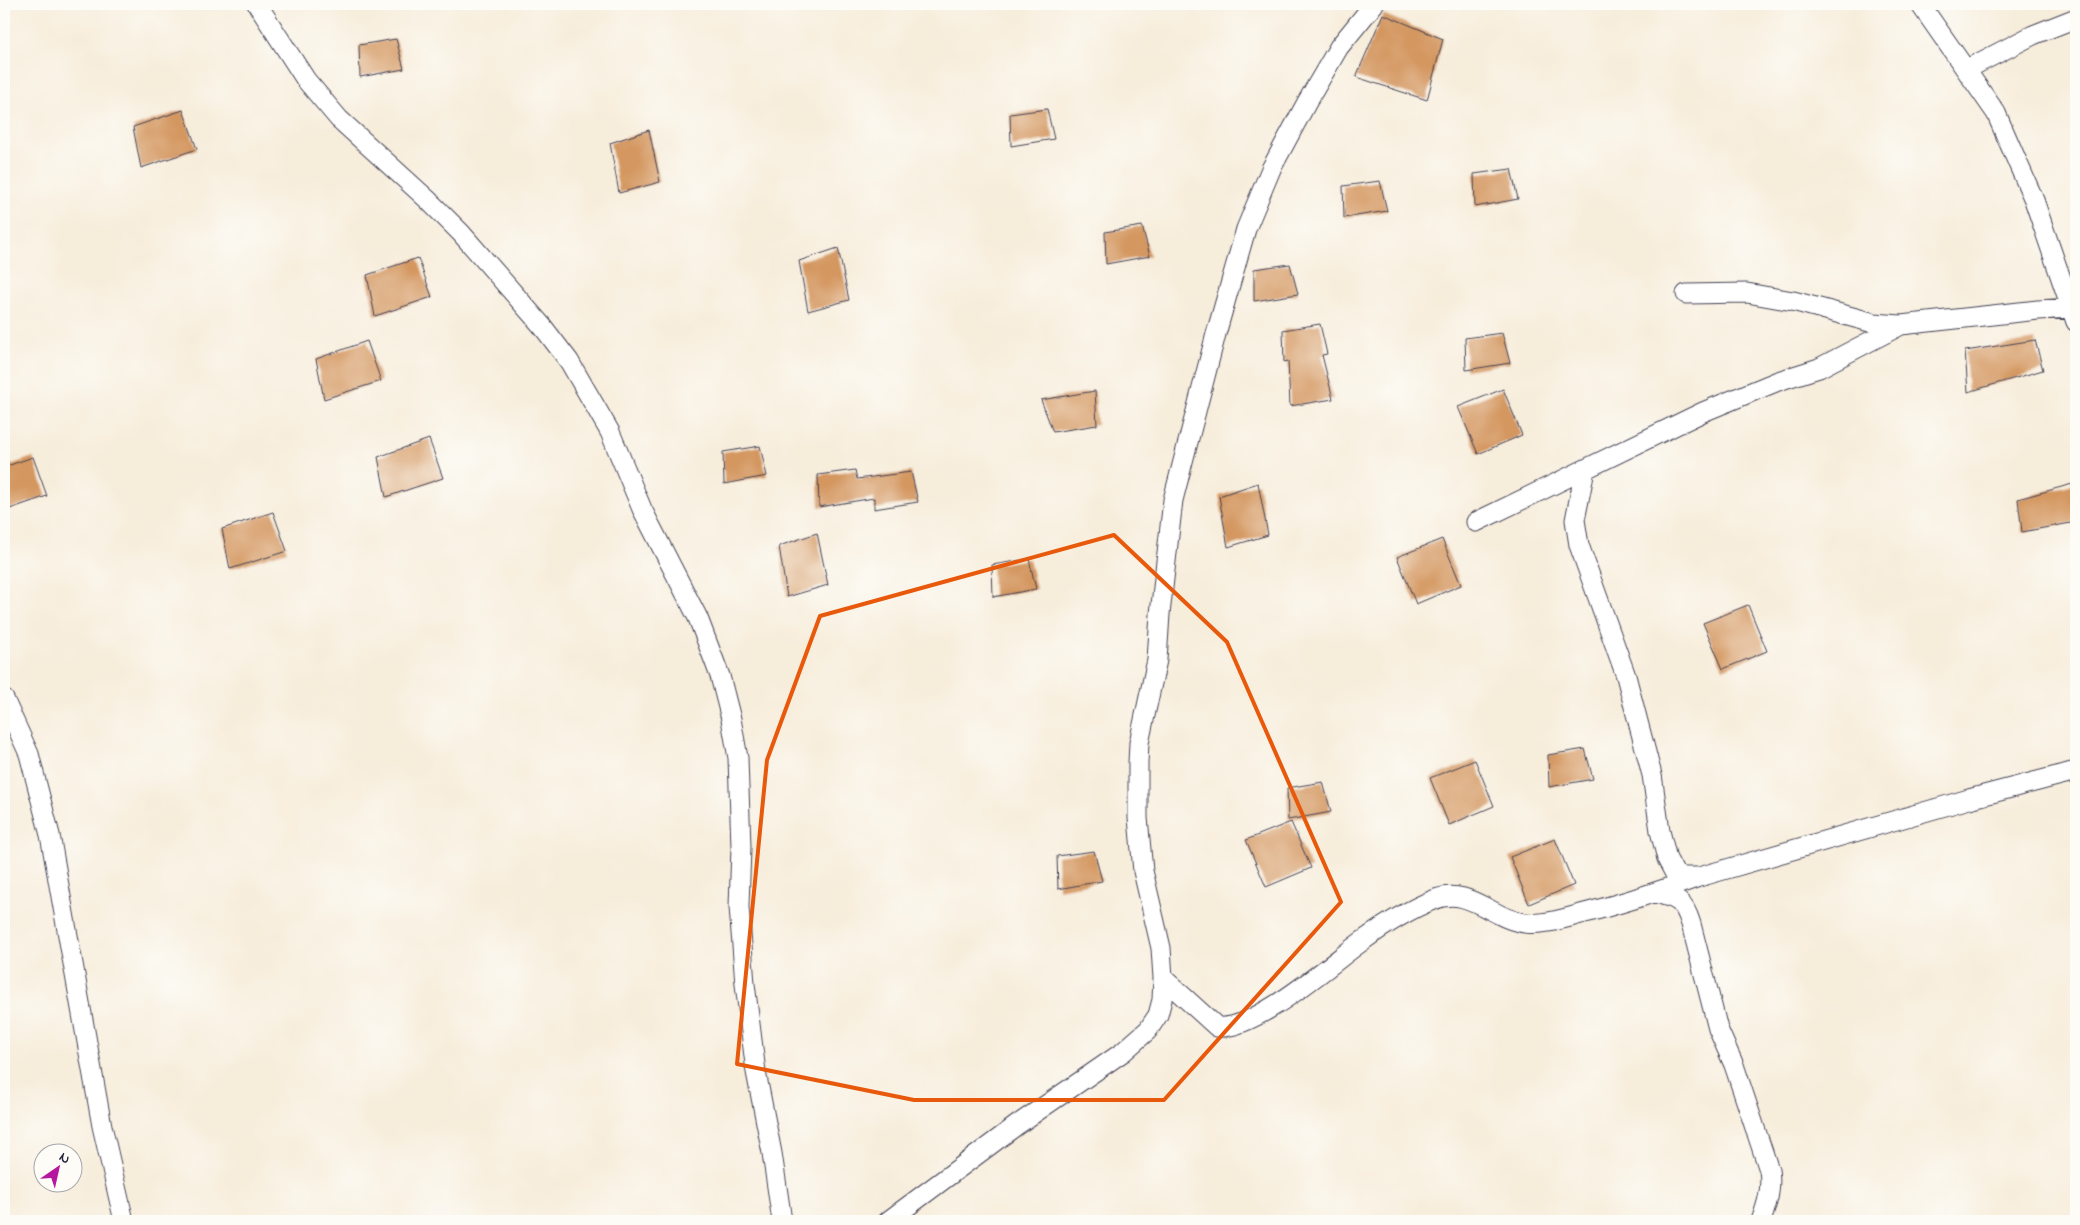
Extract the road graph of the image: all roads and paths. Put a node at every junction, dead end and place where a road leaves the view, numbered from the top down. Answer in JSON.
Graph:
{"nodes":[{"id":1,"x":257,"y":4,"type":"edge"},
{"id":2,"x":1374,"y":4,"type":"edge"},
{"id":3,"x":1920,"y":4,"type":"edge"},
{"id":4,"x":2076,"y":18,"type":"edge"},
{"id":5,"x":1967,"y":69,"type":"junction"},
{"id":6,"x":1686,"y":294,"type":"dead end"},
{"id":7,"x":2074,"y":315,"type":"edge"},
{"id":8,"x":1901,"y":325,"type":"junction"},
{"id":9,"x":1585,"y":470,"type":"junction"},
{"id":10,"x":1476,"y":522,"type":"dead end"},
{"id":11,"x":4,"y":699,"type":"edge"},
{"id":12,"x":2076,"y":771,"type":"edge"},
{"id":13,"x":1700,"y":877,"type":"junction"},
{"id":14,"x":1654,"y":893,"type":"junction"},
{"id":15,"x":1164,"y":978,"type":"junction"},
{"id":16,"x":124,"y":1221,"type":"edge"},
{"id":17,"x":782,"y":1221,"type":"edge"},
{"id":18,"x":888,"y":1221,"type":"edge"},
{"id":19,"x":1761,"y":1221,"type":"edge"}],
"edges":[{"from":1,"to":17,"type":"street"},
{"from":2,"to":15,"type":"street"},
{"from":3,"to":5,"type":"street"},
{"from":4,"to":5,"type":"street"},
{"from":5,"to":7,"type":"street"},
{"from":6,"to":8,"type":"street"},
{"from":7,"to":8,"type":"street"},
{"from":8,"to":9,"type":"street"},
{"from":9,"to":10,"type":"street"},
{"from":9,"to":13,"type":"street"},
{"from":11,"to":16,"type":"street"},
{"from":12,"to":13,"type":"street"},
{"from":13,"to":14,"type":"street"},
{"from":14,"to":15,"type":"street"},
{"from":14,"to":19,"type":"street"},
{"from":15,"to":18,"type":"street"}]}
